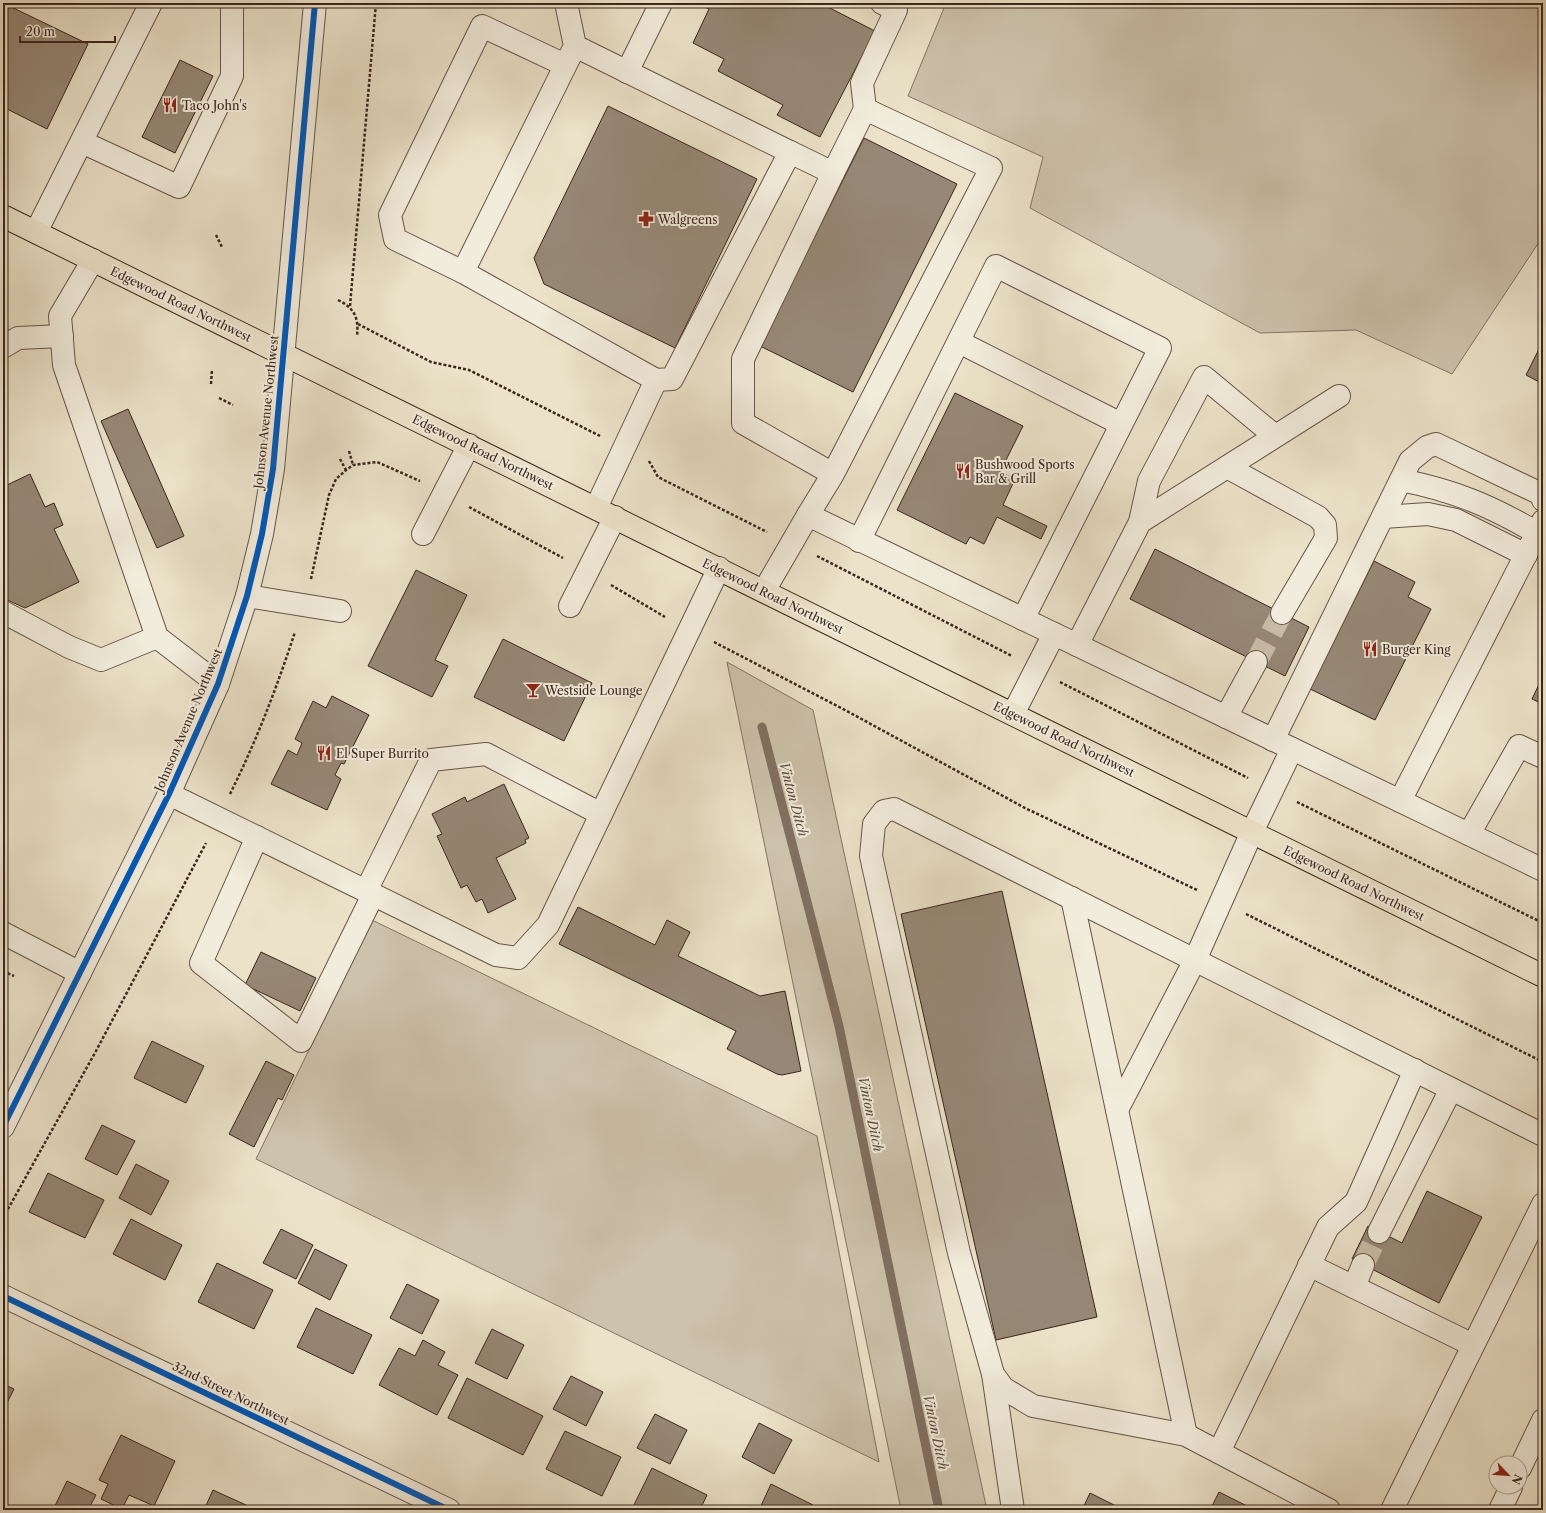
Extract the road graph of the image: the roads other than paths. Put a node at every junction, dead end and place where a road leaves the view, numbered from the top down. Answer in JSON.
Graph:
{"nodes":[{"id":1,"x":151,"y":3,"type":"edge"},
{"id":2,"x":232,"y":3,"type":"edge"},
{"id":3,"x":315,"y":3,"type":"edge"},
{"id":4,"x":566,"y":3,"type":"edge"},
{"id":5,"x":661,"y":3,"type":"edge"},
{"id":6,"x":882,"y":3,"type":"edge"},
{"id":7,"x":575,"y":46,"type":"junction"},
{"id":8,"x":565,"y":65,"type":"junction"},
{"id":9,"x":627,"y":72,"type":"junction"},
{"id":10,"x":865,"y":109,"type":"junction"},
{"id":11,"x":82,"y":142,"type":"junction"},
{"id":12,"x":790,"y":152,"type":"junction"},
{"id":13,"x":833,"y":172,"type":"junction"},
{"id":14,"x":3,"y":216,"type":"edge"},
{"id":15,"x":36,"y":232,"type":"junction"},
{"id":16,"x":93,"y":260,"type":"junction"},
{"id":17,"x":463,"y":272,"type":"junction"},
{"id":18,"x":62,"y":336,"type":"junction"},
{"id":19,"x":959,"y":342,"type":"junction"},
{"id":20,"x":3,"y":348,"type":"edge"},
{"id":21,"x":282,"y":354,"type":"junction"},
{"id":22,"x":656,"y":380,"type":"junction"},
{"id":23,"x":1339,"y":396,"type":"dead end"},
{"id":24,"x":1121,"y":424,"type":"junction"},
{"id":25,"x":1275,"y":436,"type":"junction"},
{"id":26,"x":469,"y":445,"type":"junction"},
{"id":27,"x":1227,"y":467,"type":"junction"},
{"id":28,"x":833,"y":474,"type":"junction"},
{"id":29,"x":1401,"y":480,"type":"junction"},
{"id":30,"x":1543,"y":500,"type":"edge"},
{"id":31,"x":605,"y":513,"type":"junction"},
{"id":32,"x":808,"y":515,"type":"junction"},
{"id":33,"x":1383,"y":517,"type":"junction"},
{"id":34,"x":1140,"y":522,"type":"junction"},
{"id":35,"x":1540,"y":527,"type":"edge"},
{"id":36,"x":423,"y":534,"type":"dead end"},
{"id":37,"x":859,"y":540,"type":"junction"},
{"id":38,"x":1526,"y":555,"type":"junction"},
{"id":39,"x":718,"y":568,"type":"junction"},
{"id":40,"x":764,"y":591,"type":"junction"},
{"id":41,"x":247,"y":596,"type":"junction"},
{"id":42,"x":570,"y":606,"type":"dead end"},
{"id":43,"x":340,"y":611,"type":"dead end"},
{"id":44,"x":3,"y":612,"type":"edge"},
{"id":45,"x":1282,"y":613,"type":"tunnel mouth"},
{"id":46,"x":1024,"y":619,"type":"junction"},
{"id":47,"x":1054,"y":634,"type":"junction"},
{"id":48,"x":157,"y":637,"type":"junction"},
{"id":49,"x":1077,"y":646,"type":"junction"},
{"id":50,"x":1256,"y":662,"type":"tunnel mouth"},
{"id":51,"x":218,"y":684,"type":"junction"},
{"id":52,"x":1013,"y":714,"type":"junction"},
{"id":53,"x":1226,"y":717,"type":"junction"},
{"id":54,"x":1282,"y":744,"type":"junction"},
{"id":55,"x":1543,"y":757,"type":"edge"},
{"id":56,"x":169,"y":794,"type":"junction"},
{"id":57,"x":1400,"y":801,"type":"junction"},
{"id":58,"x":601,"y":814,"type":"junction"},
{"id":59,"x":1252,"y":832,"type":"junction"},
{"id":60,"x":1469,"y":834,"type":"junction"},
{"id":61,"x":257,"y":837,"type":"junction"},
{"id":62,"x":1543,"y":870,"type":"edge"},
{"id":63,"x":369,"y":893,"type":"junction"},
{"id":64,"x":1072,"y":898,"type":"junction"},
{"id":65,"x":3,"y":933,"type":"edge"},
{"id":66,"x":1195,"y":960,"type":"junction"},
{"id":67,"x":80,"y":973,"type":"junction"},
{"id":68,"x":1543,"y":976,"type":"edge"},
{"id":69,"x":1415,"y":1070,"type":"junction"},
{"id":70,"x":1451,"y":1089,"type":"junction"},
{"id":71,"x":1117,"y":1110,"type":"junction"},
{"id":72,"x":3,"y":1127,"type":"edge"},
{"id":73,"x":1543,"y":1135,"type":"edge"},
{"id":74,"x":1543,"y":1204,"type":"edge"},
{"id":75,"x":1379,"y":1232,"type":"tunnel mouth"},
{"id":76,"x":1308,"y":1265,"type":"junction"},
{"id":77,"x":1363,"y":1265,"type":"tunnel mouth"},
{"id":78,"x":1354,"y":1287,"type":"junction"},
{"id":79,"x":3,"y":1296,"type":"edge"},
{"id":80,"x":1473,"y":1345,"type":"junction"},
{"id":81,"x":993,"y":1374,"type":"junction"},
{"id":82,"x":1543,"y":1420,"type":"edge"},
{"id":83,"x":1186,"y":1435,"type":"junction"},
{"id":84,"x":1218,"y":1452,"type":"junction"},
{"id":85,"x":1526,"y":1455,"type":"edge"},
{"id":86,"x":1507,"y":1495,"type":"edge"},
{"id":87,"x":449,"y":1510,"type":"edge"},
{"id":88,"x":1013,"y":1510,"type":"edge"},
{"id":89,"x":1329,"y":1510,"type":"edge"},
{"id":90,"x":1392,"y":1510,"type":"edge"},
{"id":91,"x":1500,"y":1510,"type":"edge"}],
"edges":[{"from":1,"to":11,"type":"street"},
{"from":2,"to":11,"type":"street"},
{"from":3,"to":21,"type":"street","name":"Johnson Avenue Northwest"},
{"from":4,"to":7,"type":"street"},
{"from":5,"to":9,"type":"street"},
{"from":6,"to":10,"type":"street"},
{"from":7,"to":8,"type":"street"},
{"from":7,"to":9,"type":"street"},
{"from":8,"to":17,"type":"street"},
{"from":8,"to":17,"type":"street"},
{"from":9,"to":12,"type":"street"},
{"from":10,"to":13,"type":"street"},
{"from":10,"to":28,"type":"street"},
{"from":11,"to":15,"type":"street"},
{"from":12,"to":13,"type":"street"},
{"from":12,"to":22,"type":"street"},
{"from":13,"to":28,"type":"street"},
{"from":14,"to":15,"type":"main road","name":"Edgewood Road Northwest"},
{"from":15,"to":16,"type":"main road","name":"Edgewood Road Northwest"},
{"from":16,"to":18,"type":"street"},
{"from":16,"to":21,"type":"main road","name":"Edgewood Road Northwest"},
{"from":17,"to":22,"type":"street"},
{"from":18,"to":20,"type":"street"},
{"from":18,"to":48,"type":"street"},
{"from":19,"to":24,"type":"street"},
{"from":19,"to":24,"type":"street"},
{"from":19,"to":37,"type":"street"},
{"from":21,"to":26,"type":"main road","name":"Edgewood Road Northwest"},
{"from":21,"to":41,"type":"street","name":"Johnson Avenue Northwest"},
{"from":22,"to":31,"type":"street"},
{"from":23,"to":25,"type":"street"},
{"from":24,"to":46,"type":"street"},
{"from":25,"to":27,"type":"street"},
{"from":25,"to":34,"type":"street"},
{"from":26,"to":31,"type":"main road","name":"Edgewood Road Northwest"},
{"from":26,"to":36,"type":"street"},
{"from":27,"to":34,"type":"street"},
{"from":27,"to":45,"type":"street"},
{"from":28,"to":32,"type":"street"},
{"from":29,"to":30,"type":"street"},
{"from":29,"to":33,"type":"street"},
{"from":29,"to":35,"type":"street"},
{"from":31,"to":39,"type":"main road","name":"Edgewood Road Northwest"},
{"from":31,"to":42,"type":"street"},
{"from":32,"to":37,"type":"street"},
{"from":32,"to":40,"type":"street"},
{"from":33,"to":38,"type":"street"},
{"from":33,"to":54,"type":"street"},
{"from":34,"to":49,"type":"street"},
{"from":35,"to":38,"type":"street"},
{"from":37,"to":46,"type":"street"},
{"from":38,"to":57,"type":"street"},
{"from":39,"to":40,"type":"main road","name":"Edgewood Road Northwest"},
{"from":39,"to":58,"type":"street"},
{"from":40,"to":52,"type":"main road","name":"Edgewood Road Northwest"},
{"from":41,"to":43,"type":"street"},
{"from":41,"to":51,"type":"street","name":"Johnson Avenue Northwest"},
{"from":44,"to":48,"type":"street"},
{"from":46,"to":47,"type":"street"},
{"from":47,"to":49,"type":"street"},
{"from":47,"to":52,"type":"street"},
{"from":48,"to":51,"type":"street"},
{"from":49,"to":53,"type":"street"},
{"from":50,"to":53,"type":"street"},
{"from":51,"to":56,"type":"street","name":"Johnson Avenue Northwest"},
{"from":52,"to":59,"type":"main road","name":"Edgewood Road Northwest"},
{"from":53,"to":54,"type":"street"},
{"from":54,"to":57,"type":"street"},
{"from":54,"to":59,"type":"street"},
{"from":55,"to":60,"type":"street"},
{"from":56,"to":61,"type":"street"},
{"from":56,"to":67,"type":"street","name":"Johnson Avenue Northwest"},
{"from":57,"to":60,"type":"street"},
{"from":58,"to":63,"type":"street"},
{"from":58,"to":63,"type":"street"},
{"from":59,"to":66,"type":"street"},
{"from":59,"to":68,"type":"main road","name":"Edgewood Road Northwest"},
{"from":60,"to":62,"type":"street"},
{"from":61,"to":63,"type":"street"},
{"from":61,"to":63,"type":"street"},
{"from":64,"to":66,"type":"street"},
{"from":64,"to":71,"type":"street"},
{"from":64,"to":81,"type":"street"},
{"from":65,"to":67,"type":"street"},
{"from":66,"to":69,"type":"street"},
{"from":66,"to":71,"type":"street"},
{"from":67,"to":72,"type":"street","name":"Johnson Avenue Northwest"},
{"from":69,"to":70,"type":"street"},
{"from":69,"to":76,"type":"street"},
{"from":70,"to":73,"type":"street"},
{"from":70,"to":75,"type":"street"},
{"from":71,"to":83,"type":"street"},
{"from":74,"to":80,"type":"street"},
{"from":76,"to":78,"type":"street"},
{"from":76,"to":84,"type":"street"},
{"from":77,"to":78,"type":"street"},
{"from":78,"to":80,"type":"street"},
{"from":79,"to":87,"type":"street","name":"32nd Street Northwest"},
{"from":80,"to":90,"type":"street"},
{"from":81,"to":83,"type":"street"},
{"from":81,"to":88,"type":"street"},
{"from":82,"to":85,"type":"street"},
{"from":83,"to":84,"type":"street"},
{"from":84,"to":89,"type":"street"},
{"from":86,"to":91,"type":"street"}]}
